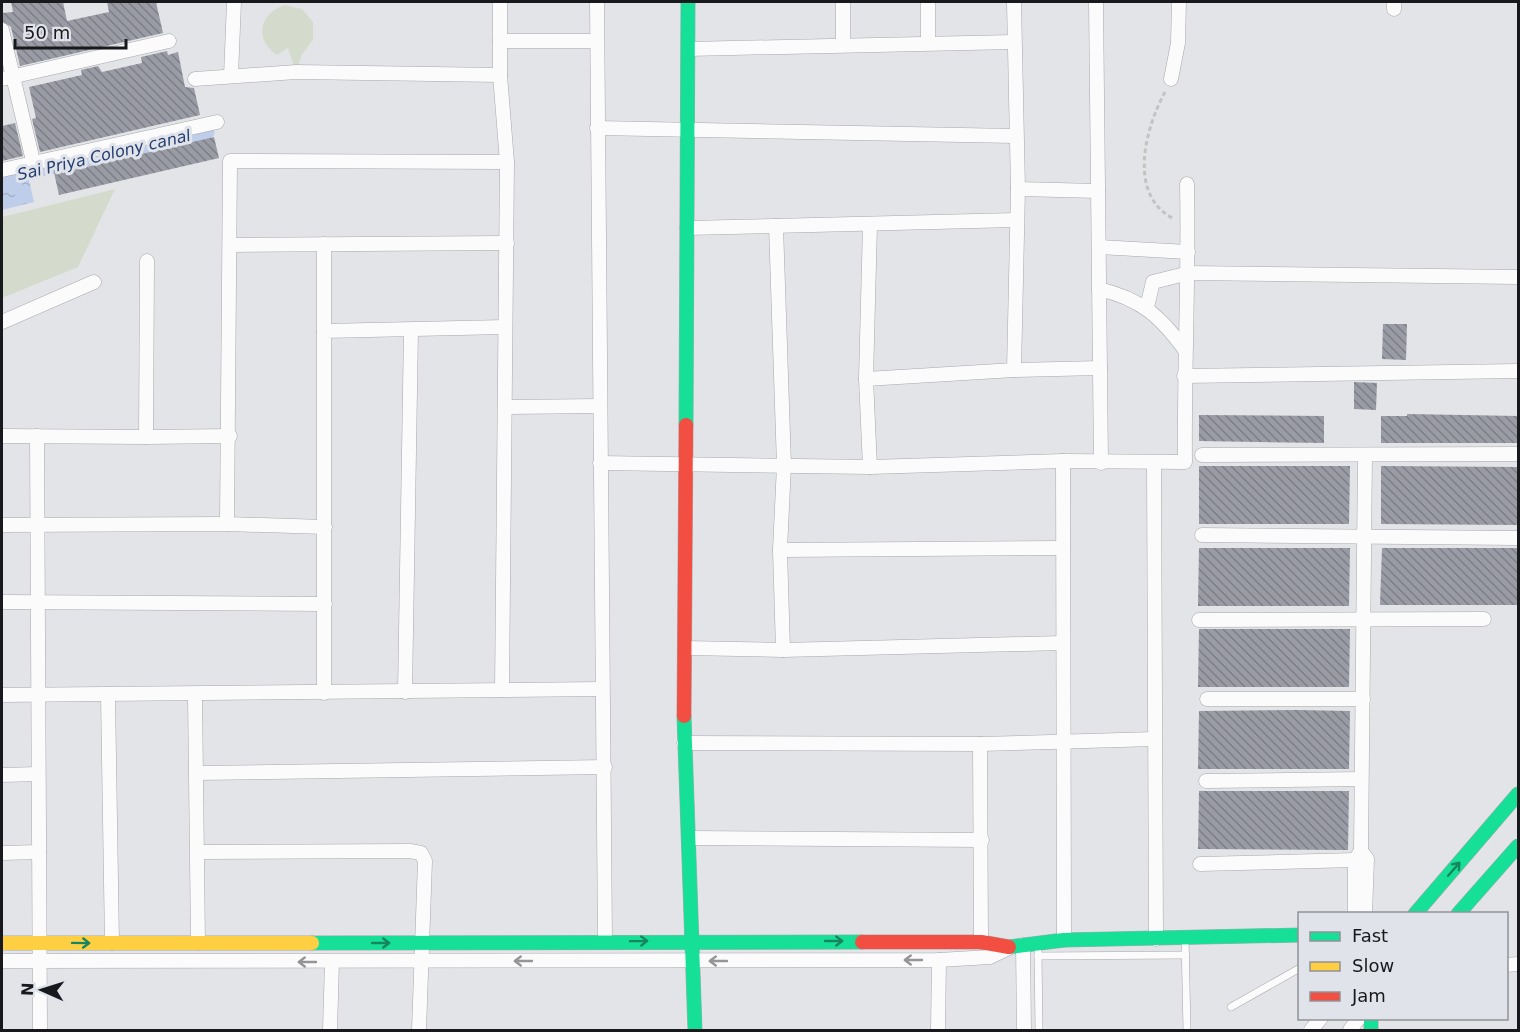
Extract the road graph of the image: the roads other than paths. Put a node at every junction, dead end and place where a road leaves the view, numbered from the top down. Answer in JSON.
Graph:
{"nodes":[{"id":1,"x":234,"y":2,"type":"edge"},
{"id":2,"x":500,"y":2,"type":"edge"},
{"id":3,"x":597,"y":2,"type":"edge"},
{"id":4,"x":688,"y":2,"type":"edge"},
{"id":5,"x":843,"y":2,"type":"edge"},
{"id":6,"x":928,"y":2,"type":"edge"},
{"id":7,"x":1014,"y":2,"type":"edge"},
{"id":8,"x":1096,"y":2,"type":"edge"},
{"id":9,"x":1179,"y":2,"type":"edge"},
{"id":10,"x":2,"y":30,"type":"edge"},
{"id":11,"x":169,"y":41,"type":"dead end"},
{"id":12,"x":500,"y":41,"type":"junction"},
{"id":13,"x":596,"y":42,"type":"junction"},
{"id":14,"x":1013,"y":42,"type":"junction"},
{"id":15,"x":928,"y":44,"type":"junction"},
{"id":16,"x":843,"y":45,"type":"junction"},
{"id":17,"x":688,"y":49,"type":"junction"},
{"id":18,"x":500,"y":75,"type":"junction"},
{"id":19,"x":231,"y":76,"type":"junction"},
{"id":20,"x":7,"y":78,"type":"edge"},
{"id":21,"x":195,"y":79,"type":"dead end"},
{"id":22,"x":1171,"y":80,"type":"road end"},
{"id":23,"x":217,"y":122,"type":"dead end"},
{"id":24,"x":597,"y":128,"type":"junction"},
{"id":25,"x":687,"y":130,"type":"junction"},
{"id":26,"x":1016,"y":136,"type":"junction"},
{"id":27,"x":33,"y":161,"type":"junction"},
{"id":28,"x":507,"y":162,"type":"junction"},
{"id":29,"x":2,"y":170,"type":"edge"},
{"id":30,"x":1187,"y":184,"type":"dead end"},
{"id":31,"x":1018,"y":189,"type":"junction"},
{"id":32,"x":1098,"y":191,"type":"junction"},
{"id":33,"x":1016,"y":220,"type":"junction"},
{"id":34,"x":870,"y":224,"type":"junction"},
{"id":35,"x":776,"y":226,"type":"junction"},
{"id":36,"x":687,"y":228,"type":"junction"},
{"id":37,"x":507,"y":243,"type":"junction"},
{"id":38,"x":324,"y":244,"type":"junction"},
{"id":39,"x":230,"y":245,"type":"junction"},
{"id":40,"x":1099,"y":247,"type":"junction"},
{"id":41,"x":1188,"y":252,"type":"junction"},
{"id":42,"x":147,"y":261,"type":"dead end"},
{"id":43,"x":1189,"y":273,"type":"junction"},
{"id":44,"x":1518,"y":277,"type":"edge"},
{"id":45,"x":94,"y":282,"type":"dead end"},
{"id":46,"x":1099,"y":290,"type":"junction"},
{"id":47,"x":1147,"y":307,"type":"junction"},
{"id":48,"x":2,"y":322,"type":"edge"},
{"id":49,"x":505,"y":327,"type":"junction"},
{"id":50,"x":324,"y":331,"type":"junction"},
{"id":51,"x":411,"y":331,"type":"junction"},
{"id":52,"x":1185,"y":350,"type":"junction"},
{"id":53,"x":1100,"y":368,"type":"junction"},
{"id":54,"x":1014,"y":370,"type":"junction"},
{"id":55,"x":1518,"y":371,"type":"edge"},
{"id":56,"x":1184,"y":376,"type":"junction"},
{"id":57,"x":866,"y":379,"type":"junction"},
{"id":58,"x":599,"y":406,"type":"junction"},
{"id":59,"x":507,"y":407,"type":"junction"},
{"id":60,"x":2,"y":436,"type":"edge"},
{"id":61,"x":37,"y":436,"type":"junction"},
{"id":62,"x":230,"y":436,"type":"junction"},
{"id":63,"x":146,"y":437,"type":"junction"},
{"id":64,"x":1518,"y":454,"type":"edge"},
{"id":65,"x":1202,"y":455,"type":"dead end"},
{"id":66,"x":1365,"y":455,"type":"junction"},
{"id":67,"x":1063,"y":461,"type":"junction"},
{"id":68,"x":600,"y":463,"type":"junction"},
{"id":69,"x":1101,"y":463,"type":"junction"},
{"id":70,"x":1154,"y":464,"type":"junction"},
{"id":71,"x":686,"y":465,"type":"junction"},
{"id":72,"x":784,"y":465,"type":"junction"},
{"id":73,"x":870,"y":467,"type":"junction"},
{"id":74,"x":227,"y":524,"type":"junction"},
{"id":75,"x":2,"y":525,"type":"edge"},
{"id":76,"x":36,"y":526,"type":"junction"},
{"id":77,"x":325,"y":527,"type":"junction"},
{"id":78,"x":1202,"y":535,"type":"dead end"},
{"id":79,"x":1365,"y":535,"type":"junction"},
{"id":80,"x":1518,"y":538,"type":"edge"},
{"id":81,"x":1064,"y":548,"type":"junction"},
{"id":82,"x":780,"y":550,"type":"junction"},
{"id":83,"x":2,"y":602,"type":"edge"},
{"id":84,"x":36,"y":602,"type":"junction"},
{"id":85,"x":325,"y":604,"type":"junction"},
{"id":86,"x":1484,"y":619,"type":"dead end"},
{"id":87,"x":1199,"y":620,"type":"dead end"},
{"id":88,"x":1364,"y":621,"type":"junction"},
{"id":89,"x":1062,"y":643,"type":"junction"},
{"id":90,"x":685,"y":648,"type":"junction"},
{"id":91,"x":783,"y":650,"type":"junction"},
{"id":92,"x":602,"y":689,"type":"junction"},
{"id":93,"x":502,"y":690,"type":"junction"},
{"id":94,"x":405,"y":692,"type":"junction"},
{"id":95,"x":324,"y":693,"type":"junction"},
{"id":96,"x":195,"y":694,"type":"junction"},
{"id":97,"x":2,"y":695,"type":"edge"},
{"id":98,"x":108,"y":696,"type":"junction"},
{"id":99,"x":37,"y":697,"type":"junction"},
{"id":100,"x":1207,"y":699,"type":"dead end"},
{"id":101,"x":1362,"y":699,"type":"junction"},
{"id":102,"x":1155,"y":739,"type":"junction"},
{"id":103,"x":684,"y":743,"type":"junction"},
{"id":104,"x":1065,"y":743,"type":"junction"},
{"id":105,"x":980,"y":744,"type":"junction"},
{"id":106,"x":605,"y":767,"type":"junction"},
{"id":107,"x":198,"y":772,"type":"junction"},
{"id":108,"x":38,"y":774,"type":"junction"},
{"id":109,"x":2,"y":775,"type":"edge"},
{"id":110,"x":1361,"y":779,"type":"junction"},
{"id":111,"x":1206,"y":781,"type":"dead end"},
{"id":112,"x":1518,"y":795,"type":"edge"},
{"id":113,"x":689,"y":838,"type":"junction"},
{"id":114,"x":982,"y":840,"type":"junction"},
{"id":115,"x":1518,"y":846,"type":"edge"},
{"id":116,"x":39,"y":852,"type":"junction"},
{"id":117,"x":198,"y":852,"type":"junction"},
{"id":118,"x":2,"y":853,"type":"edge"},
{"id":119,"x":1358,"y":856,"type":"junction"},
{"id":120,"x":1200,"y":864,"type":"dead end"},
{"id":121,"x":1355,"y":912,"type":"edge"},
{"id":122,"x":1365,"y":912,"type":"edge"},
{"id":123,"x":1417,"y":912,"type":"edge"},
{"id":124,"x":1460,"y":912,"type":"edge"},
{"id":125,"x":1298,"y":934,"type":"edge"},
{"id":126,"x":1185,"y":938,"type":"junction"},
{"id":127,"x":1156,"y":939,"type":"junction"},
{"id":128,"x":693,"y":940,"type":"junction"},
{"id":129,"x":1064,"y":940,"type":"junction"},
{"id":130,"x":38,"y":942,"type":"junction"},
{"id":131,"x":605,"y":942,"type":"junction"},
{"id":132,"x":981,"y":942,"type":"junction"},
{"id":133,"x":2,"y":943,"type":"edge"},
{"id":134,"x":112,"y":943,"type":"junction"},
{"id":135,"x":198,"y":943,"type":"junction"},
{"id":136,"x":422,"y":943,"type":"junction"},
{"id":137,"x":1017,"y":946,"type":"junction"},
{"id":138,"x":1038,"y":949,"type":"junction"},
{"id":139,"x":1186,"y":955,"type":"junction"},
{"id":140,"x":38,"y":960,"type":"junction"},
{"id":141,"x":939,"y":960,"type":"junction"},
{"id":142,"x":2,"y":961,"type":"edge"},
{"id":143,"x":422,"y":961,"type":"junction"},
{"id":144,"x":694,"y":961,"type":"junction"},
{"id":145,"x":332,"y":962,"type":"junction"},
{"id":146,"x":1298,"y":969,"type":"edge"},
{"id":147,"x":1231,"y":1007,"type":"dead end"},
{"id":148,"x":40,"y":1030,"type":"edge"},
{"id":149,"x":330,"y":1030,"type":"edge"},
{"id":150,"x":419,"y":1030,"type":"edge"},
{"id":151,"x":695,"y":1030,"type":"edge"},
{"id":152,"x":938,"y":1030,"type":"edge"},
{"id":153,"x":1023,"y":1030,"type":"edge"},
{"id":154,"x":1038,"y":1030,"type":"edge"},
{"id":155,"x":1187,"y":1030,"type":"edge"}],
"edges":[{"from":1,"to":19,"type":"street"},
{"from":2,"to":12,"type":"street"},
{"from":3,"to":13,"type":"street"},
{"from":4,"to":17,"type":"street"},
{"from":5,"to":16,"type":"street"},
{"from":6,"to":15,"type":"street"},
{"from":7,"to":14,"type":"street"},
{"from":8,"to":32,"type":"street"},
{"from":9,"to":22,"type":"street"},
{"from":10,"to":20,"type":"street"},
{"from":11,"to":20,"type":"street"},
{"from":12,"to":13,"type":"street"},
{"from":12,"to":18,"type":"street"},
{"from":13,"to":24,"type":"street"},
{"from":14,"to":15,"type":"street"},
{"from":14,"to":26,"type":"street"},
{"from":15,"to":16,"type":"street"},
{"from":16,"to":17,"type":"street"},
{"from":17,"to":25,"type":"street"},
{"from":18,"to":19,"type":"street"},
{"from":18,"to":28,"type":"street"},
{"from":19,"to":21,"type":"street"},
{"from":20,"to":27,"type":"street"},
{"from":23,"to":27,"type":"street"},
{"from":24,"to":25,"type":"street"},
{"from":24,"to":58,"type":"street"},
{"from":25,"to":26,"type":"street"},
{"from":25,"to":36,"type":"street"},
{"from":26,"to":31,"type":"street"},
{"from":27,"to":29,"type":"street"},
{"from":28,"to":37,"type":"street"},
{"from":28,"to":39,"type":"street"},
{"from":30,"to":41,"type":"street"},
{"from":31,"to":32,"type":"street"},
{"from":31,"to":33,"type":"street"},
{"from":32,"to":40,"type":"street"},
{"from":33,"to":34,"type":"street"},
{"from":33,"to":54,"type":"street"},
{"from":34,"to":35,"type":"street"},
{"from":34,"to":57,"type":"street"},
{"from":35,"to":36,"type":"street"},
{"from":35,"to":72,"type":"street"},
{"from":36,"to":71,"type":"street"},
{"from":37,"to":38,"type":"street"},
{"from":37,"to":49,"type":"street"},
{"from":38,"to":39,"type":"street"},
{"from":38,"to":50,"type":"street"},
{"from":39,"to":62,"type":"street"},
{"from":40,"to":41,"type":"street"},
{"from":40,"to":46,"type":"street"},
{"from":41,"to":43,"type":"street"},
{"from":42,"to":63,"type":"street"},
{"from":43,"to":44,"type":"street"},
{"from":43,"to":47,"type":"street"},
{"from":43,"to":52,"type":"street"},
{"from":45,"to":48,"type":"street"},
{"from":46,"to":47,"type":"street"},
{"from":46,"to":53,"type":"street"},
{"from":47,"to":52,"type":"street"},
{"from":49,"to":51,"type":"street"},
{"from":49,"to":59,"type":"street"},
{"from":50,"to":51,"type":"street"},
{"from":50,"to":77,"type":"street"},
{"from":51,"to":94,"type":"street"},
{"from":52,"to":56,"type":"street"},
{"from":53,"to":54,"type":"street"},
{"from":53,"to":69,"type":"street"},
{"from":54,"to":57,"type":"street"},
{"from":55,"to":56,"type":"street"},
{"from":56,"to":70,"type":"street"},
{"from":57,"to":73,"type":"street"},
{"from":58,"to":59,"type":"street"},
{"from":58,"to":68,"type":"street"},
{"from":59,"to":93,"type":"street"},
{"from":60,"to":61,"type":"street"},
{"from":61,"to":63,"type":"street"},
{"from":61,"to":76,"type":"street"},
{"from":62,"to":63,"type":"street"},
{"from":62,"to":74,"type":"street"},
{"from":64,"to":66,"type":"street"},
{"from":65,"to":66,"type":"street"},
{"from":66,"to":79,"type":"street"},
{"from":67,"to":69,"type":"street"},
{"from":67,"to":73,"type":"street"},
{"from":67,"to":81,"type":"street"},
{"from":68,"to":71,"type":"street"},
{"from":68,"to":92,"type":"street"},
{"from":69,"to":70,"type":"street"},
{"from":70,"to":102,"type":"street"},
{"from":71,"to":72,"type":"street"},
{"from":71,"to":90,"type":"street"},
{"from":72,"to":73,"type":"street"},
{"from":72,"to":82,"type":"street"},
{"from":74,"to":76,"type":"street"},
{"from":74,"to":77,"type":"street"},
{"from":75,"to":76,"type":"street"},
{"from":76,"to":84,"type":"street"},
{"from":77,"to":85,"type":"street"},
{"from":78,"to":79,"type":"street"},
{"from":79,"to":80,"type":"street"},
{"from":79,"to":88,"type":"street"},
{"from":81,"to":82,"type":"street"},
{"from":81,"to":89,"type":"street"},
{"from":82,"to":91,"type":"street"},
{"from":83,"to":84,"type":"street"},
{"from":84,"to":85,"type":"street"},
{"from":84,"to":99,"type":"street"},
{"from":85,"to":95,"type":"street"},
{"from":86,"to":88,"type":"street"},
{"from":87,"to":88,"type":"street"},
{"from":88,"to":101,"type":"street"},
{"from":89,"to":91,"type":"street"},
{"from":89,"to":104,"type":"street"},
{"from":90,"to":91,"type":"street"},
{"from":90,"to":103,"type":"street"},
{"from":92,"to":93,"type":"street"},
{"from":92,"to":106,"type":"street"},
{"from":93,"to":94,"type":"street"},
{"from":94,"to":95,"type":"street"},
{"from":95,"to":96,"type":"street"},
{"from":96,"to":98,"type":"street"},
{"from":96,"to":107,"type":"street"},
{"from":97,"to":99,"type":"street"},
{"from":98,"to":99,"type":"street"},
{"from":98,"to":134,"type":"street"},
{"from":99,"to":108,"type":"street"},
{"from":100,"to":101,"type":"street"},
{"from":101,"to":110,"type":"street"},
{"from":102,"to":104,"type":"street"},
{"from":102,"to":127,"type":"street"},
{"from":103,"to":105,"type":"street"},
{"from":103,"to":113,"type":"street"},
{"from":104,"to":105,"type":"street"},
{"from":104,"to":129,"type":"street"},
{"from":105,"to":114,"type":"street"},
{"from":106,"to":107,"type":"street"},
{"from":106,"to":131,"type":"street"},
{"from":107,"to":117,"type":"street"},
{"from":108,"to":109,"type":"street"},
{"from":108,"to":116,"type":"street"},
{"from":110,"to":111,"type":"street"},
{"from":110,"to":119,"type":"street"},
{"from":123,"to":112,"type":"street","one_way":true},
{"from":113,"to":114,"type":"street"},
{"from":113,"to":128,"type":"street"},
{"from":114,"to":132,"type":"street"},
{"from":115,"to":124,"type":"street"},
{"from":116,"to":118,"type":"street"},
{"from":116,"to":130,"type":"street"},
{"from":117,"to":135,"type":"street"},
{"from":117,"to":136,"type":"street"},
{"from":119,"to":120,"type":"street"},
{"from":119,"to":121,"type":"street"},
{"from":119,"to":122,"type":"street"},
{"from":125,"to":126,"type":"street"},
{"from":126,"to":127,"type":"street"},
{"from":126,"to":139,"type":"lane"},
{"from":127,"to":129,"type":"street"},
{"from":131,"to":128,"type":"street","one_way":true},
{"from":128,"to":132,"type":"street","one_way":true},
{"from":128,"to":144,"type":"street"},
{"from":129,"to":138,"type":"street"},
{"from":130,"to":133,"type":"street"},
{"from":130,"to":134,"type":"street","one_way":true},
{"from":130,"to":140,"type":"street"},
{"from":131,"to":136,"type":"street"},
{"from":132,"to":137,"type":"street"},
{"from":134,"to":135,"type":"street"},
{"from":135,"to":136,"type":"street","one_way":true},
{"from":136,"to":143,"type":"street"},
{"from":137,"to":138,"type":"street"},
{"from":137,"to":141,"type":"street"},
{"from":137,"to":153,"type":"street"},
{"from":138,"to":139,"type":"lane"},
{"from":138,"to":154,"type":"lane"},
{"from":139,"to":155,"type":"lane"},
{"from":140,"to":142,"type":"street"},
{"from":145,"to":140,"type":"street","one_way":true},
{"from":140,"to":148,"type":"street"},
{"from":141,"to":144,"type":"street","one_way":true},
{"from":141,"to":152,"type":"street"},
{"from":144,"to":143,"type":"street","one_way":true},
{"from":143,"to":145,"type":"street"},
{"from":143,"to":150,"type":"street"},
{"from":144,"to":151,"type":"street"},
{"from":145,"to":149,"type":"street"},
{"from":146,"to":147,"type":"lane"}]}
